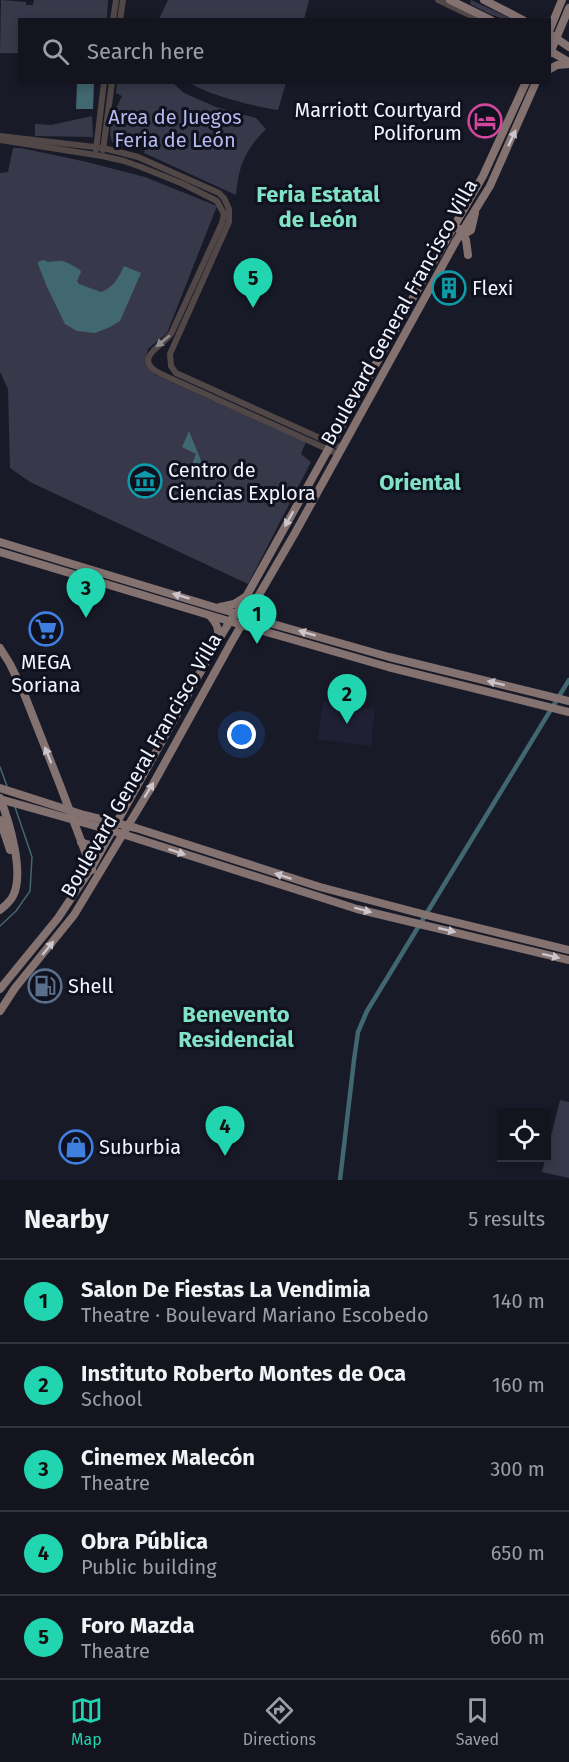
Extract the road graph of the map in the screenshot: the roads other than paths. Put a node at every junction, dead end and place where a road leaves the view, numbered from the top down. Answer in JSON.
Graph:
{"nodes":[{"id":1,"x":116,"y":0,"type":"edge"},
{"id":2,"x":123,"y":0,"type":"edge"},
{"id":3,"x":438,"y":0,"type":"edge"},
{"id":4,"x":450,"y":0,"type":"edge"},
{"id":5,"x":484,"y":0,"type":"edge"},
{"id":6,"x":561,"y":0,"type":"edge"},
{"id":7,"x":569,"y":8,"type":"edge"},
{"id":8,"x":113,"y":18,"type":"edge"},
{"id":9,"x":120,"y":18,"type":"edge"},
{"id":10,"x":476,"y":18,"type":"edge"},
{"id":11,"x":487,"y":18,"type":"edge"},
{"id":12,"x":519,"y":18,"type":"edge"},
{"id":13,"x":550,"y":18,"type":"edge"},
{"id":14,"x":551,"y":24,"type":"edge"},
{"id":15,"x":562,"y":25,"type":"junction"},
{"id":16,"x":553,"y":36,"type":"edge"},
{"id":17,"x":568,"y":47,"type":"edge"},
{"id":18,"x":551,"y":53,"type":"edge"},
{"id":19,"x":569,"y":63,"type":"edge"},
{"id":20,"x":551,"y":68,"type":"edge"},
{"id":21,"x":104,"y":84,"type":"edge"},
{"id":22,"x":112,"y":84,"type":"edge"},
{"id":23,"x":525,"y":84,"type":"edge"},
{"id":24,"x":535,"y":84,"type":"edge"},
{"id":25,"x":0,"y":138,"type":"edge"},
{"id":26,"x":100,"y":147,"type":"junction"},
{"id":27,"x":99,"y":156,"type":"junction"},
{"id":28,"x":483,"y":177,"type":"junction"},
{"id":29,"x":490,"y":186,"type":"junction"},
{"id":30,"x":464,"y":210,"type":"junction"},
{"id":31,"x":462,"y":232,"type":"junction"},
{"id":32,"x":468,"y":255,"type":"dead end"},
{"id":33,"x":250,"y":411,"type":"junction"},
{"id":34,"x":330,"y":447,"type":"junction"},
{"id":35,"x":340,"y":451,"type":"junction"},
{"id":36,"x":0,"y":542,"type":"edge"},
{"id":37,"x":0,"y":552,"type":"edge"},
{"id":38,"x":68,"y":562,"type":"junction"},
{"id":39,"x":60,"y":569,"type":"junction"},
{"id":40,"x":246,"y":596,"type":"junction"},
{"id":41,"x":217,"y":608,"type":"junction"},
{"id":42,"x":206,"y":614,"type":"junction"},
{"id":43,"x":237,"y":614,"type":"junction"},
{"id":44,"x":247,"y":616,"type":"junction"},
{"id":45,"x":230,"y":621,"type":"junction"},
{"id":46,"x":242,"y":625,"type":"junction"},
{"id":47,"x":257,"y":629,"type":"junction"},
{"id":48,"x":234,"y":636,"type":"junction"},
{"id":49,"x":216,"y":644,"type":"junction"},
{"id":50,"x":0,"y":648,"type":"edge"},
{"id":51,"x":565,"y":700,"type":"edge"},
{"id":52,"x":569,"y":712,"type":"edge"},
{"id":53,"x":0,"y":788,"type":"edge"},
{"id":54,"x":0,"y":798,"type":"edge"},
{"id":55,"x":69,"y":810,"type":"junction"},
{"id":56,"x":132,"y":817,"type":"junction"},
{"id":57,"x":0,"y":820,"type":"edge"},
{"id":58,"x":73,"y":820,"type":"junction"},
{"id":59,"x":126,"y":826,"type":"junction"},
{"id":60,"x":136,"y":828,"type":"junction"},
{"id":61,"x":113,"y":831,"type":"junction"},
{"id":62,"x":3,"y":833,"type":"edge"},
{"id":63,"x":122,"y":834,"type":"junction"},
{"id":64,"x":81,"y":842,"type":"junction"},
{"id":65,"x":92,"y":867,"type":"junction"},
{"id":66,"x":16,"y":869,"type":"junction"},
{"id":67,"x":80,"y":905,"type":"junction"},
{"id":68,"x":0,"y":910,"type":"edge"},
{"id":69,"x":569,"y":950,"type":"edge"},
{"id":70,"x":569,"y":960,"type":"edge"},
{"id":71,"x":0,"y":989,"type":"edge"},
{"id":72,"x":0,"y":1011,"type":"edge"}],
"edges":[{"from":1,"to":8,"type":"street"},
{"from":2,"to":9,"type":"street"},
{"from":3,"to":10,"type":"street"},
{"from":4,"to":11,"type":"main road"},
{"from":5,"to":12,"type":"main road"},
{"from":6,"to":13,"type":"main road"},
{"from":6,"to":14,"type":"main road"},
{"from":7,"to":15,"type":"main road"},
{"from":15,"to":16,"type":"main road"},
{"from":15,"to":17,"type":"main road"},
{"from":16,"to":17,"type":"main road"},
{"from":18,"to":19,"type":"main road"},
{"from":19,"to":20,"type":"main road"},
{"from":21,"to":26,"type":"street"},
{"from":22,"to":26,"type":"street"},
{"from":23,"to":28,"type":"main road","name":"Boulevard General Francisco Villa"},
{"from":29,"to":24,"type":"main road","name":"Boulevard General Francisco Villa","one_way":true},
{"from":25,"to":26,"type":"street"},
{"from":25,"to":27,"type":"street"},
{"from":26,"to":27,"type":"street"},
{"from":26,"to":33,"type":"street"},
{"from":27,"to":33,"type":"street","one_way":true},
{"from":28,"to":29,"type":"main road"},
{"from":28,"to":30,"type":"main road","name":"Boulevard General Francisco Villa"},
{"from":29,"to":31,"type":"main road","name":"Boulevard General Francisco Villa"},
{"from":30,"to":31,"type":"main road"},
{"from":30,"to":34,"type":"main road","name":"Boulevard General Francisco Villa"},
{"from":31,"to":32,"type":"main road"},
{"from":31,"to":35,"type":"main road","name":"Boulevard General Francisco Villa"},
{"from":33,"to":34,"type":"street"},
{"from":34,"to":35,"type":"street"},
{"from":34,"to":40,"type":"main road","name":"Boulevard General Francisco Villa","one_way":true},
{"from":35,"to":44,"type":"main road","name":"Boulevard General Francisco Villa"},
{"from":36,"to":38,"type":"main road"},
{"from":37,"to":39,"type":"main road"},
{"from":38,"to":39,"type":"main road"},
{"from":41,"to":38,"type":"main road","one_way":true},
{"from":39,"to":42,"type":"main road"},
{"from":40,"to":41,"type":"main road"},
{"from":40,"to":43,"type":"main road","name":"Boulevard General Francisco Villa"},
{"from":41,"to":43,"type":"main road"},
{"from":42,"to":45,"type":"main road"},
{"from":42,"to":49,"type":"main road"},
{"from":43,"to":44,"type":"main road"},
{"from":43,"to":45,"type":"main road","name":"Boulevard General Francisco Villa"},
{"from":44,"to":46,"type":"main road","name":"Boulevard General Francisco Villa"},
{"from":51,"to":44,"type":"main road","one_way":true},
{"from":45,"to":46,"type":"main road"},
{"from":45,"to":49,"type":"main road","name":"Boulevard General Francisco Villa"},
{"from":46,"to":47,"type":"main road"},
{"from":46,"to":48,"type":"main road","name":"Boulevard General Francisco Villa"},
{"from":47,"to":48,"type":"main road"},
{"from":47,"to":52,"type":"main road"},
{"from":56,"to":48,"type":"main road","name":"Boulevard General Francisco Villa","one_way":true},
{"from":49,"to":61,"type":"main road","name":"Boulevard General Francisco Villa"},
{"from":55,"to":50,"type":"main road","one_way":true},
{"from":53,"to":55,"type":"main road"},
{"from":54,"to":58,"type":"main road"},
{"from":54,"to":66,"type":"main road"},
{"from":55,"to":58,"type":"main road"},
{"from":55,"to":61,"type":"main road"},
{"from":56,"to":59,"type":"main road","name":"Boulevard General Francisco Villa"},
{"from":56,"to":60,"type":"main road"},
{"from":57,"to":62,"type":"main road"},
{"from":58,"to":61,"type":"main road"},
{"from":58,"to":64,"type":"main road"},
{"from":59,"to":60,"type":"main road"},
{"from":59,"to":61,"type":"main road"},
{"from":59,"to":63,"type":"main road","name":"Boulevard General Francisco Villa"},
{"from":69,"to":60,"type":"main road","one_way":true},
{"from":61,"to":63,"type":"main road"},
{"from":61,"to":64,"type":"main road"},
{"from":61,"to":65,"type":"main road","name":"Boulevard General Francisco Villa"},
{"from":62,"to":66,"type":"main road"},
{"from":63,"to":67,"type":"main road","name":"Boulevard General Francisco Villa"},
{"from":63,"to":70,"type":"main road","one_way":true},
{"from":64,"to":65,"type":"main road"},
{"from":65,"to":67,"type":"main road"},
{"from":65,"to":71,"type":"main road","name":"Boulevard General Francisco Villa"},
{"from":66,"to":68,"type":"main road"},
{"from":72,"to":67,"type":"main road","name":"Boulevard General Francisco Villa","one_way":true}]}
